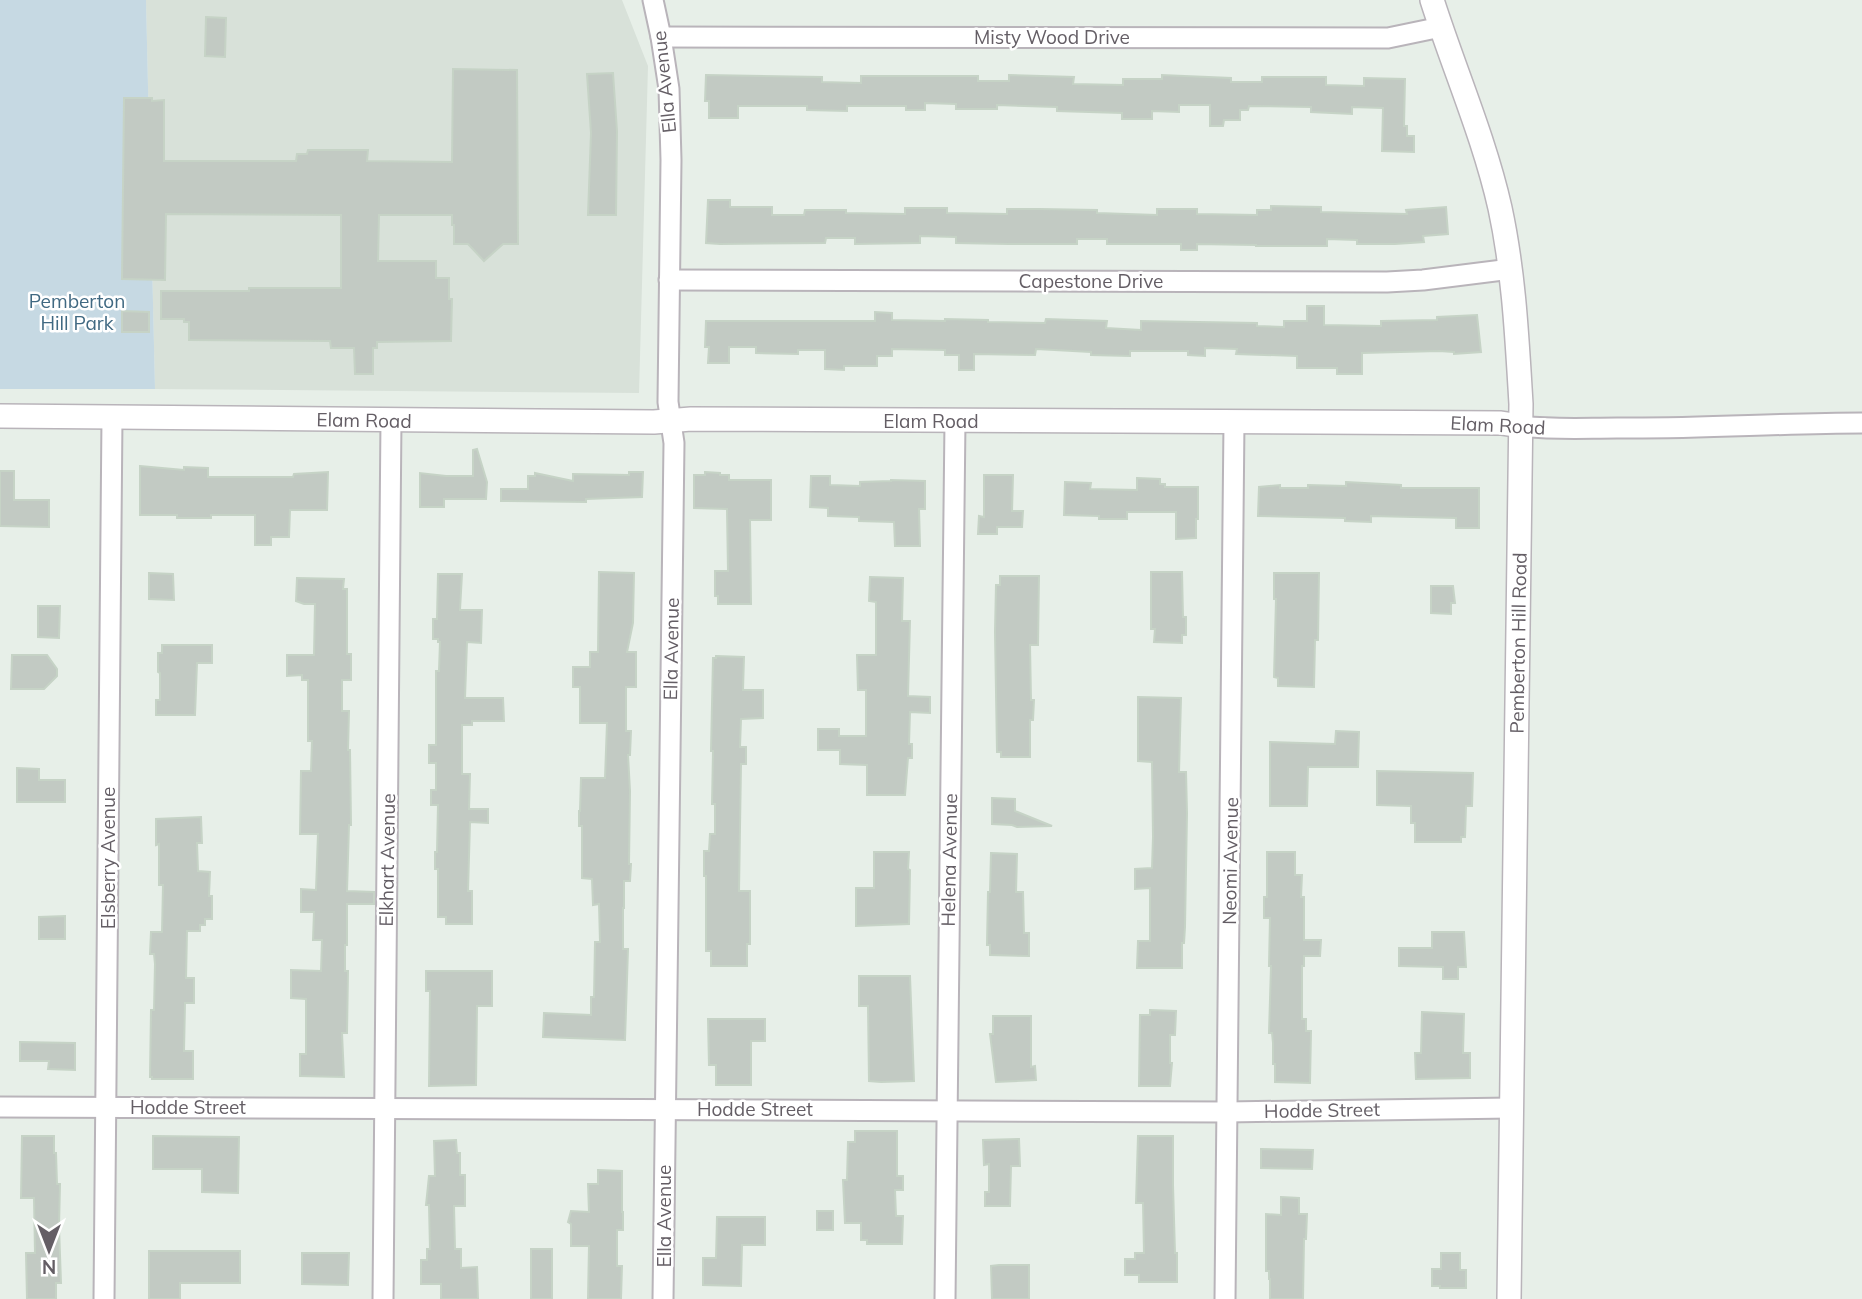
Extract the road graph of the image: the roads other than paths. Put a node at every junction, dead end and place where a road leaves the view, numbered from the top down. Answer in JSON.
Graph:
{"nodes":[{"id":1,"x":653,"y":0,"type":"edge"},
{"id":2,"x":1432,"y":0,"type":"edge"},
{"id":3,"x":1441,"y":27,"type":"junction"},
{"id":4,"x":661,"y":37,"type":"junction"},
{"id":5,"x":1511,"y":269,"type":"junction"},
{"id":6,"x":669,"y":280,"type":"junction"},
{"id":7,"x":0,"y":416,"type":"edge"},
{"id":8,"x":112,"y":417,"type":"junction"},
{"id":9,"x":391,"y":420,"type":"junction"},
{"id":10,"x":671,"y":421,"type":"junction"},
{"id":11,"x":955,"y":421,"type":"junction"},
{"id":12,"x":1234,"y":422,"type":"junction"},
{"id":13,"x":1862,"y":423,"type":"edge"},
{"id":14,"x":1521,"y":426,"type":"junction"},
{"id":15,"x":0,"y":1107,"type":"edge"},
{"id":16,"x":106,"y":1107,"type":"junction"},
{"id":17,"x":1511,"y":1108,"type":"junction"},
{"id":18,"x":384,"y":1109,"type":"junction"},
{"id":19,"x":665,"y":1110,"type":"junction"},
{"id":20,"x":946,"y":1110,"type":"junction"},
{"id":21,"x":1227,"y":1112,"type":"junction"},
{"id":22,"x":104,"y":1299,"type":"edge"},
{"id":23,"x":383,"y":1299,"type":"edge"},
{"id":24,"x":663,"y":1299,"type":"edge"},
{"id":25,"x":945,"y":1299,"type":"edge"},
{"id":26,"x":1225,"y":1299,"type":"edge"},
{"id":27,"x":1509,"y":1299,"type":"edge"}],
"edges":[{"from":1,"to":4,"type":"street","name":"Ella Avenue"},
{"from":2,"to":3,"type":"street","name":"Pemberton Hill Road"},
{"from":3,"to":4,"type":"street","name":"Misty Wood Drive"},
{"from":3,"to":5,"type":"street","name":"Pemberton Hill Road"},
{"from":4,"to":6,"type":"street","name":"Ella Avenue"},
{"from":5,"to":6,"type":"street","name":"Capestone Drive"},
{"from":5,"to":14,"type":"street","name":"Pemberton Hill Road"},
{"from":6,"to":10,"type":"street","name":"Ella Avenue"},
{"from":7,"to":8,"type":"street","name":"Elam Road"},
{"from":8,"to":9,"type":"street","name":"Elam Road"},
{"from":8,"to":16,"type":"street","name":"Elsberry Avenue"},
{"from":9,"to":10,"type":"street","name":"Elam Road"},
{"from":9,"to":18,"type":"street","name":"Elkhart Avenue"},
{"from":10,"to":11,"type":"street","name":"Elam Road"},
{"from":10,"to":19,"type":"street","name":"Ella Avenue"},
{"from":11,"to":12,"type":"street","name":"Elam Road"},
{"from":11,"to":20,"type":"street","name":"Helena Avenue"},
{"from":12,"to":14,"type":"street","name":"Elam Road"},
{"from":12,"to":21,"type":"street","name":"Neomi Avenue"},
{"from":13,"to":14,"type":"street","name":"Elam Road"},
{"from":14,"to":17,"type":"street","name":"Pemberton Hill Road"},
{"from":15,"to":16,"type":"street","name":"Hodde Street"},
{"from":16,"to":18,"type":"street","name":"Hodde Street"},
{"from":16,"to":22,"type":"street","name":"Elsberry Avenue"},
{"from":17,"to":21,"type":"street","name":"Hodde Street"},
{"from":17,"to":27,"type":"street","name":"Pemberton Hill Road"},
{"from":18,"to":19,"type":"street","name":"Hodde Street"},
{"from":18,"to":23,"type":"street","name":"Elkhart Avenue"},
{"from":19,"to":20,"type":"street","name":"Hodde Street"},
{"from":19,"to":24,"type":"street","name":"Ella Avenue"},
{"from":20,"to":21,"type":"street","name":"Hodde Street"},
{"from":20,"to":25,"type":"street","name":"Helena Avenue"},
{"from":21,"to":26,"type":"street","name":"Neomi Avenue"}]}
